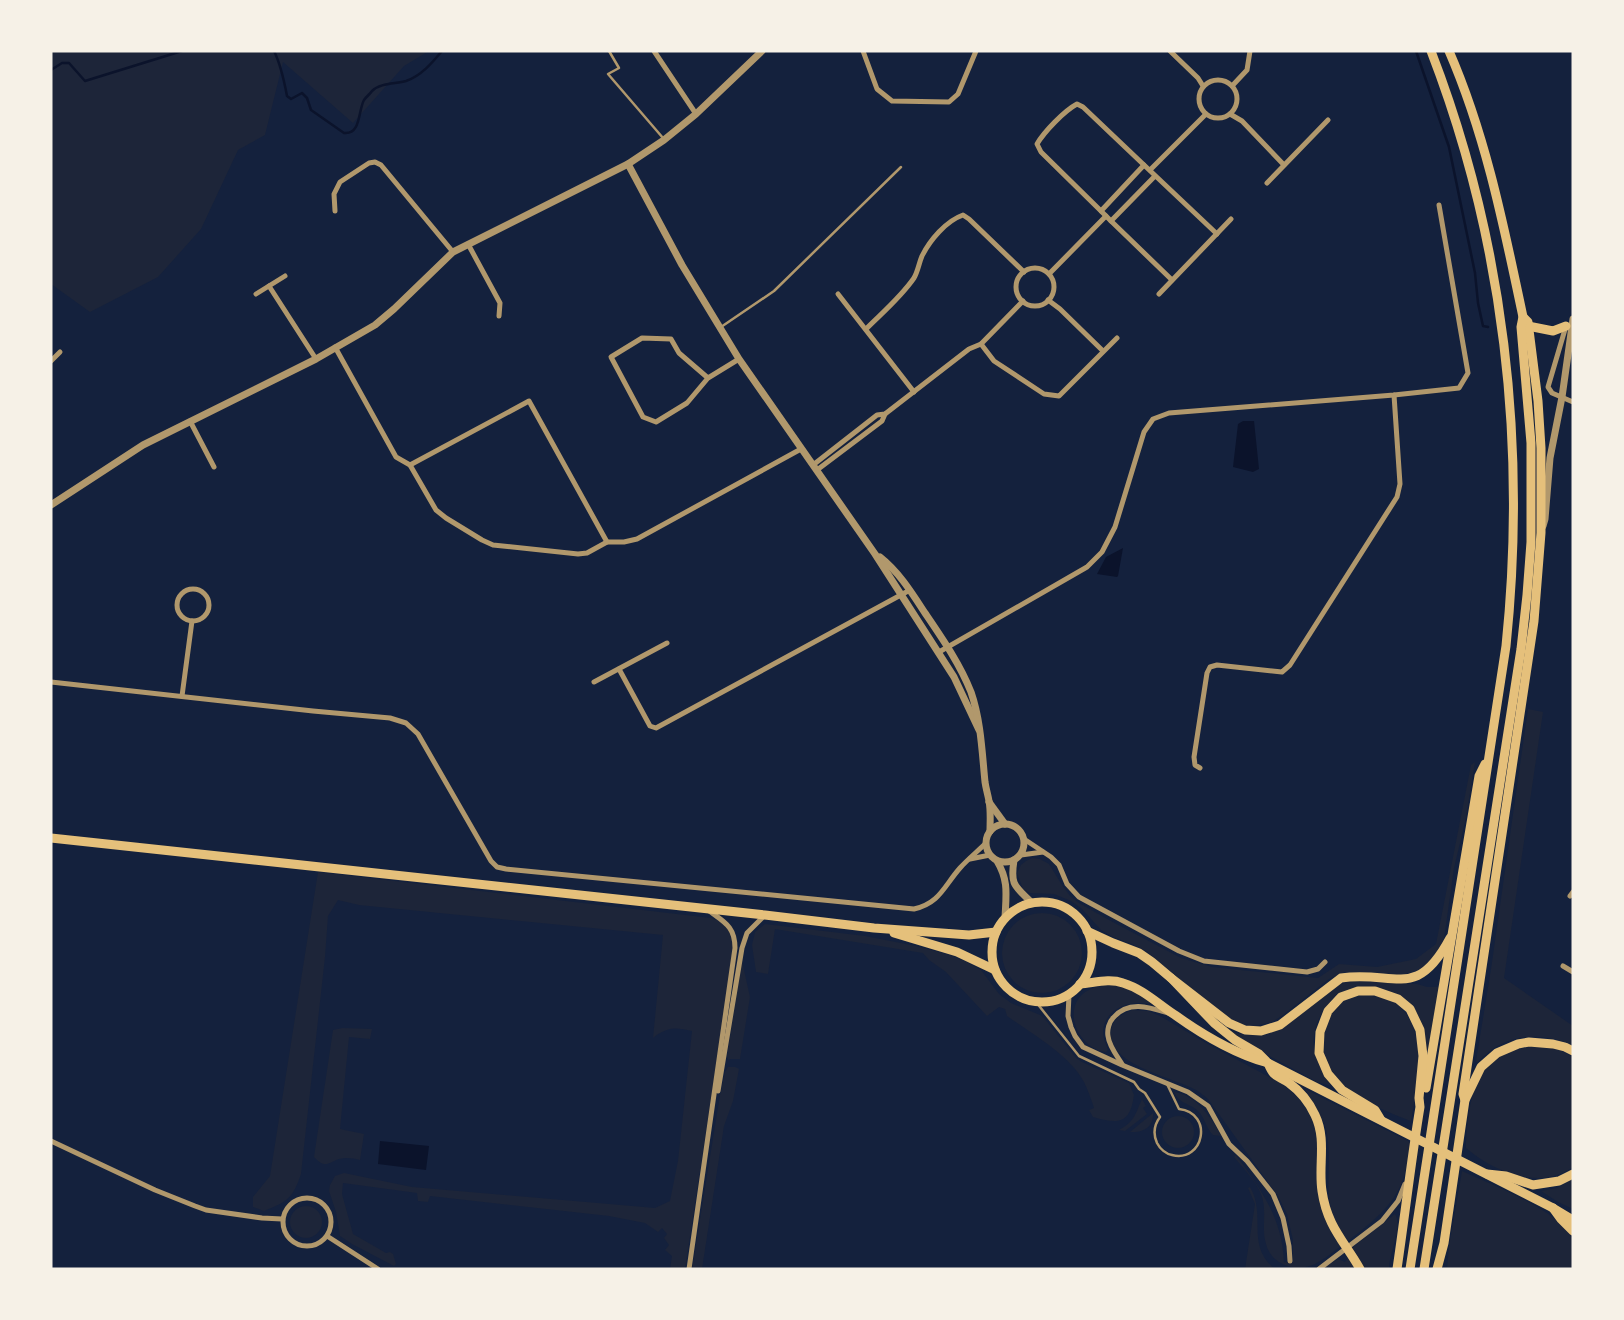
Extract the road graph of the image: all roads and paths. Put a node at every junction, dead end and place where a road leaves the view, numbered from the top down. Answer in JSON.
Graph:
{"nodes":[{"id":1,"x":609,"y":51,"type":"edge"},
{"id":2,"x":654,"y":51,"type":"edge"},
{"id":3,"x":762,"y":51,"type":"edge"},
{"id":4,"x":863,"y":51,"type":"edge"},
{"id":5,"x":976,"y":51,"type":"edge"},
{"id":6,"x":1170,"y":51,"type":"edge"},
{"id":7,"x":1250,"y":51,"type":"edge"},
{"id":8,"x":1431,"y":51,"type":"edge"},
{"id":9,"x":1449,"y":51,"type":"edge"},
{"id":10,"x":1203,"y":86,"type":"junction"},
{"id":11,"x":1232,"y":86,"type":"junction"},
{"id":12,"x":696,"y":114,"type":"junction"},
{"id":13,"x":1206,"y":114,"type":"junction"},
{"id":14,"x":1230,"y":114,"type":"junction"},
{"id":15,"x":1328,"y":120,"type":"dead end"},
{"id":16,"x":664,"y":140,"type":"junction"},
{"id":17,"x":628,"y":164,"type":"junction"},
{"id":18,"x":1144,"y":165,"type":"junction"},
{"id":19,"x":1284,"y":165,"type":"junction"},
{"id":20,"x":901,"y":167,"type":"dead end"},
{"id":21,"x":1150,"y":170,"type":"junction"},
{"id":22,"x":1155,"y":176,"type":"junction"},
{"id":23,"x":1267,"y":183,"type":"dead end"},
{"id":24,"x":1439,"y":205,"type":"dead end"},
{"id":25,"x":1101,"y":210,"type":"junction"},
{"id":26,"x":335,"y":211,"type":"dead end"},
{"id":27,"x":1106,"y":216,"type":"junction"},
{"id":28,"x":1231,"y":219,"type":"dead end"},
{"id":29,"x":1111,"y":221,"type":"junction"},
{"id":30,"x":1217,"y":234,"type":"junction"},
{"id":31,"x":468,"y":244,"type":"junction"},
{"id":32,"x":453,"y":252,"type":"junction"},
{"id":33,"x":1024,"y":272,"type":"junction"},
{"id":34,"x":1048,"y":274,"type":"junction"},
{"id":35,"x":285,"y":276,"type":"dead end"},
{"id":36,"x":1172,"y":280,"type":"junction"},
{"id":37,"x":269,"y":286,"type":"junction"},
{"id":38,"x":256,"y":294,"type":"dead end"},
{"id":39,"x":838,"y":294,"type":"dead end"},
{"id":40,"x":1159,"y":294,"type":"dead end"},
{"id":41,"x":1048,"y":300,"type":"junction"},
{"id":42,"x":1023,"y":301,"type":"junction"},
{"id":43,"x":499,"y":316,"type":"dead end"},
{"id":44,"x":1523,"y":317,"type":"junction"},
{"id":45,"x":1570,"y":321,"type":"edge"},
{"id":46,"x":1528,"y":326,"type":"junction"},
{"id":47,"x":720,"y":328,"type":"junction"},
{"id":48,"x":866,"y":329,"type":"junction"},
{"id":49,"x":1117,"y":338,"type":"dead end"},
{"id":50,"x":981,"y":344,"type":"junction"},
{"id":51,"x":335,"y":347,"type":"junction"},
{"id":52,"x":1103,"y":351,"type":"junction"},
{"id":53,"x":60,"y":352,"type":"dead end"},
{"id":54,"x":316,"y":359,"type":"junction"},
{"id":55,"x":739,"y":359,"type":"junction"},
{"id":56,"x":51,"y":361,"type":"edge"},
{"id":57,"x":708,"y":378,"type":"junction"},
{"id":58,"x":914,"y":392,"type":"junction"},
{"id":59,"x":1394,"y":395,"type":"junction"},
{"id":60,"x":1562,"y":398,"type":"junction"},
{"id":61,"x":1573,"y":402,"type":"edge"},
{"id":62,"x":190,"y":421,"type":"junction"},
{"id":63,"x":801,"y":449,"type":"junction"},
{"id":64,"x":410,"y":466,"type":"junction"},
{"id":65,"x":214,"y":467,"type":"dead end"},
{"id":66,"x":815,"y":468,"type":"junction"},
{"id":67,"x":51,"y":505,"type":"edge"},
{"id":68,"x":1541,"y":533,"type":"junction"},
{"id":69,"x":608,"y":542,"type":"junction"},
{"id":70,"x":876,"y":554,"type":"junction"},
{"id":71,"x":910,"y":590,"type":"junction"},
{"id":72,"x":901,"y":595,"type":"junction"},
{"id":73,"x":192,"y":621,"type":"junction"},
{"id":74,"x":667,"y":642,"type":"dead end"},
{"id":75,"x":947,"y":648,"type":"junction"},
{"id":76,"x":939,"y":652,"type":"junction"},
{"id":77,"x":619,"y":669,"type":"junction"},
{"id":78,"x":51,"y":682,"type":"edge"},
{"id":79,"x":594,"y":682,"type":"dead end"},
{"id":80,"x":182,"y":696,"type":"junction"},
{"id":81,"x":979,"y":730,"type":"junction"},
{"id":82,"x":1488,"y":758,"type":"junction"},
{"id":83,"x":1200,"y":768,"type":"dead end"},
{"id":84,"x":989,"y":802,"type":"junction"},
{"id":85,"x":1005,"y":824,"type":"junction"},
{"id":86,"x":990,"y":831,"type":"junction"},
{"id":87,"x":51,"y":838,"type":"edge"},
{"id":88,"x":1024,"y":839,"type":"junction"},
{"id":89,"x":986,"y":843,"type":"junction"},
{"id":90,"x":1044,"y":852,"type":"junction"},
{"id":91,"x":990,"y":855,"type":"junction"},
{"id":92,"x":1021,"y":855,"type":"junction"},
{"id":93,"x":969,"y":859,"type":"junction"},
{"id":94,"x":1014,"y":860,"type":"junction"},
{"id":95,"x":997,"y":861,"type":"junction"},
{"id":96,"x":1032,"y":903,"type":"junction"},
{"id":97,"x":706,"y":908,"type":"junction"},
{"id":98,"x":765,"y":915,"type":"junction"},
{"id":99,"x":1005,"y":918,"type":"junction"},
{"id":100,"x":874,"y":928,"type":"junction"},
{"id":101,"x":1087,"y":931,"type":"junction"},
{"id":102,"x":996,"y":932,"type":"junction"},
{"id":103,"x":1453,"y":932,"type":"junction"},
{"id":104,"x":1325,"y":962,"type":"dead end"},
{"id":105,"x":1563,"y":966,"type":"dead end"},
{"id":106,"x":995,"y":970,"type":"junction"},
{"id":107,"x":1573,"y":972,"type":"edge"},
{"id":108,"x":1171,"y":978,"type":"junction"},
{"id":109,"x":1080,"y":984,"type":"junction"},
{"id":110,"x":1069,"y":995,"type":"junction"},
{"id":111,"x":1036,"y":1002,"type":"junction"},
{"id":112,"x":1175,"y":1015,"type":"junction"},
{"id":113,"x":1573,"y":1052,"type":"edge"},
{"id":114,"x":1268,"y":1063,"type":"junction"},
{"id":115,"x":1122,"y":1065,"type":"junction"},
{"id":116,"x":1166,"y":1082,"type":"junction"},
{"id":117,"x":1465,"y":1100,"type":"junction"},
{"id":118,"x":1420,"y":1107,"type":"junction"},
{"id":119,"x":1381,"y":1120,"type":"junction"},
{"id":120,"x":711,"y":1126,"type":"junction"},
{"id":121,"x":51,"y":1141,"type":"edge"},
{"id":122,"x":1410,"y":1169,"type":"junction"},
{"id":123,"x":1487,"y":1174,"type":"junction"},
{"id":124,"x":1573,"y":1174,"type":"edge"},
{"id":125,"x":1553,"y":1208,"type":"junction"},
{"id":126,"x":1573,"y":1216,"type":"edge"},
{"id":127,"x":282,"y":1219,"type":"junction"},
{"id":128,"x":1573,"y":1220,"type":"edge"},
{"id":129,"x":1573,"y":1230,"type":"edge"},
{"id":130,"x":327,"y":1236,"type":"junction"},
{"id":131,"x":1444,"y":1243,"type":"junction"},
{"id":132,"x":1290,"y":1261,"type":"dead end"},
{"id":133,"x":378,"y":1269,"type":"edge"},
{"id":134,"x":689,"y":1269,"type":"edge"},
{"id":135,"x":1319,"y":1269,"type":"edge"},
{"id":136,"x":1360,"y":1269,"type":"edge"},
{"id":137,"x":1397,"y":1269,"type":"edge"},
{"id":138,"x":1410,"y":1269,"type":"edge"},
{"id":139,"x":1424,"y":1269,"type":"edge"},
{"id":140,"x":1437,"y":1269,"type":"edge"},
{"id":141,"x":1443,"y":1269,"type":"edge"}],
"edges":[{"from":1,"to":16,"type":"lane"},
{"from":2,"to":12,"type":"street"},
{"from":3,"to":12,"type":"street"},
{"from":4,"to":5,"type":"street"},
{"from":6,"to":10,"type":"street"},
{"from":7,"to":11,"type":"street"},
{"from":8,"to":82,"type":"main road"},
{"from":9,"to":44,"type":"main road"},
{"from":10,"to":11,"type":"street"},
{"from":10,"to":13,"type":"street"},
{"from":11,"to":14,"type":"street"},
{"from":12,"to":16,"type":"street"},
{"from":13,"to":14,"type":"street"},
{"from":13,"to":21,"type":"street"},
{"from":14,"to":19,"type":"street"},
{"from":15,"to":19,"type":"street"},
{"from":16,"to":17,"type":"street"},
{"from":17,"to":31,"type":"street"},
{"from":17,"to":47,"type":"street"},
{"from":18,"to":21,"type":"street"},
{"from":18,"to":25,"type":"street"},
{"from":18,"to":25,"type":"street"},
{"from":19,"to":23,"type":"street"},
{"from":20,"to":47,"type":"lane"},
{"from":21,"to":22,"type":"street"},
{"from":22,"to":29,"type":"street"},
{"from":22,"to":30,"type":"street"},
{"from":24,"to":59,"type":"street"},
{"from":25,"to":27,"type":"street"},
{"from":26,"to":32,"type":"street"},
{"from":27,"to":29,"type":"street"},
{"from":27,"to":34,"type":"street"},
{"from":28,"to":30,"type":"street"},
{"from":29,"to":36,"type":"street"},
{"from":30,"to":36,"type":"street"},
{"from":31,"to":32,"type":"street"},
{"from":31,"to":43,"type":"street"},
{"from":32,"to":51,"type":"street"},
{"from":33,"to":34,"type":"street"},
{"from":33,"to":42,"type":"street"},
{"from":33,"to":48,"type":"street"},
{"from":34,"to":41,"type":"street"},
{"from":35,"to":37,"type":"street"},
{"from":36,"to":40,"type":"street"},
{"from":37,"to":38,"type":"street"},
{"from":37,"to":54,"type":"street"},
{"from":39,"to":48,"type":"street"},
{"from":41,"to":42,"type":"street"},
{"from":41,"to":52,"type":"street"},
{"from":42,"to":50,"type":"street"},
{"from":44,"to":46,"type":"main road"},
{"from":44,"to":139,"type":"main road"},
{"from":45,"to":46,"type":"main road"},
{"from":45,"to":60,"type":"street"},
{"from":45,"to":60,"type":"street"},
{"from":46,"to":68,"type":"main road"},
{"from":47,"to":55,"type":"street"},
{"from":48,"to":58,"type":"street"},
{"from":49,"to":52,"type":"street"},
{"from":50,"to":52,"type":"street"},
{"from":50,"to":58,"type":"street"},
{"from":51,"to":54,"type":"street"},
{"from":51,"to":64,"type":"street"},
{"from":53,"to":56,"type":"street"},
{"from":54,"to":62,"type":"street"},
{"from":55,"to":57,"type":"street"},
{"from":55,"to":63,"type":"street"},
{"from":57,"to":57,"type":"street"},
{"from":58,"to":66,"type":"street"},
{"from":59,"to":75,"type":"street"},
{"from":59,"to":83,"type":"street"},
{"from":60,"to":61,"type":"street"},
{"from":60,"to":68,"type":"street"},
{"from":62,"to":65,"type":"street"},
{"from":62,"to":67,"type":"street"},
{"from":63,"to":66,"type":"street"},
{"from":63,"to":69,"type":"street"},
{"from":64,"to":69,"type":"street"},
{"from":64,"to":69,"type":"street"},
{"from":66,"to":70,"type":"street"},
{"from":68,"to":117,"type":"main road"},
{"from":70,"to":71,"type":"street"},
{"from":70,"to":72,"type":"street"},
{"from":71,"to":72,"type":"street"},
{"from":71,"to":75,"type":"street"},
{"from":72,"to":76,"type":"street"},
{"from":72,"to":77,"type":"street"},
{"from":73,"to":73,"type":"street"},
{"from":73,"to":80,"type":"street"},
{"from":74,"to":77,"type":"street"},
{"from":75,"to":76,"type":"street"},
{"from":75,"to":81,"type":"street"},
{"from":76,"to":81,"type":"street"},
{"from":77,"to":79,"type":"street"},
{"from":78,"to":80,"type":"street"},
{"from":80,"to":93,"type":"street"},
{"from":81,"to":84,"type":"street"},
{"from":82,"to":103,"type":"main road"},
{"from":82,"to":138,"type":"main road"},
{"from":84,"to":85,"type":"street"},
{"from":84,"to":86,"type":"street"},
{"from":85,"to":86,"type":"street"},
{"from":85,"to":88,"type":"street"},
{"from":86,"to":89,"type":"street"},
{"from":87,"to":97,"type":"main road"},
{"from":88,"to":90,"type":"street"},
{"from":88,"to":92,"type":"street"},
{"from":89,"to":91,"type":"street"},
{"from":89,"to":93,"type":"street"},
{"from":90,"to":92,"type":"street"},
{"from":90,"to":104,"type":"street"},
{"from":91,"to":93,"type":"street"},
{"from":91,"to":95,"type":"street"},
{"from":92,"to":94,"type":"street"},
{"from":94,"to":95,"type":"street"},
{"from":94,"to":96,"type":"street"},
{"from":95,"to":99,"type":"street"},
{"from":96,"to":99,"type":"main road"},
{"from":96,"to":101,"type":"main road"},
{"from":97,"to":98,"type":"main road"},
{"from":97,"to":120,"type":"street"},
{"from":98,"to":100,"type":"main road"},
{"from":98,"to":120,"type":"street"},
{"from":99,"to":102,"type":"main road"},
{"from":100,"to":102,"type":"main road"},
{"from":100,"to":106,"type":"main road"},
{"from":101,"to":108,"type":"main road"},
{"from":101,"to":109,"type":"main road"},
{"from":102,"to":106,"type":"main road"},
{"from":103,"to":108,"type":"main road"},
{"from":103,"to":118,"type":"main road"},
{"from":105,"to":107,"type":"street"},
{"from":106,"to":111,"type":"main road"},
{"from":108,"to":114,"type":"main road"},
{"from":109,"to":110,"type":"main road"},
{"from":109,"to":112,"type":"main road"},
{"from":110,"to":111,"type":"main road"},
{"from":110,"to":115,"type":"street"},
{"from":111,"to":116,"type":"lane"},
{"from":112,"to":114,"type":"main road"},
{"from":112,"to":115,"type":"street"},
{"from":113,"to":117,"type":"main road"},
{"from":114,"to":119,"type":"main road"},
{"from":114,"to":136,"type":"main road"},
{"from":115,"to":116,"type":"street"},
{"from":116,"to":132,"type":"street"},
{"from":117,"to":131,"type":"main road"},
{"from":118,"to":119,"type":"main road"},
{"from":118,"to":122,"type":"main road"},
{"from":119,"to":123,"type":"main road"},
{"from":120,"to":134,"type":"street"},
{"from":121,"to":127,"type":"street"},
{"from":122,"to":135,"type":"street"},
{"from":122,"to":137,"type":"main road"},
{"from":123,"to":124,"type":"main road"},
{"from":123,"to":125,"type":"main road"},
{"from":125,"to":126,"type":"main road"},
{"from":125,"to":128,"type":"main road"},
{"from":125,"to":129,"type":"main road"},
{"from":127,"to":130,"type":"street"},
{"from":127,"to":130,"type":"street"},
{"from":130,"to":133,"type":"street"},
{"from":131,"to":140,"type":"main road"},
{"from":131,"to":141,"type":"main road"}]}
